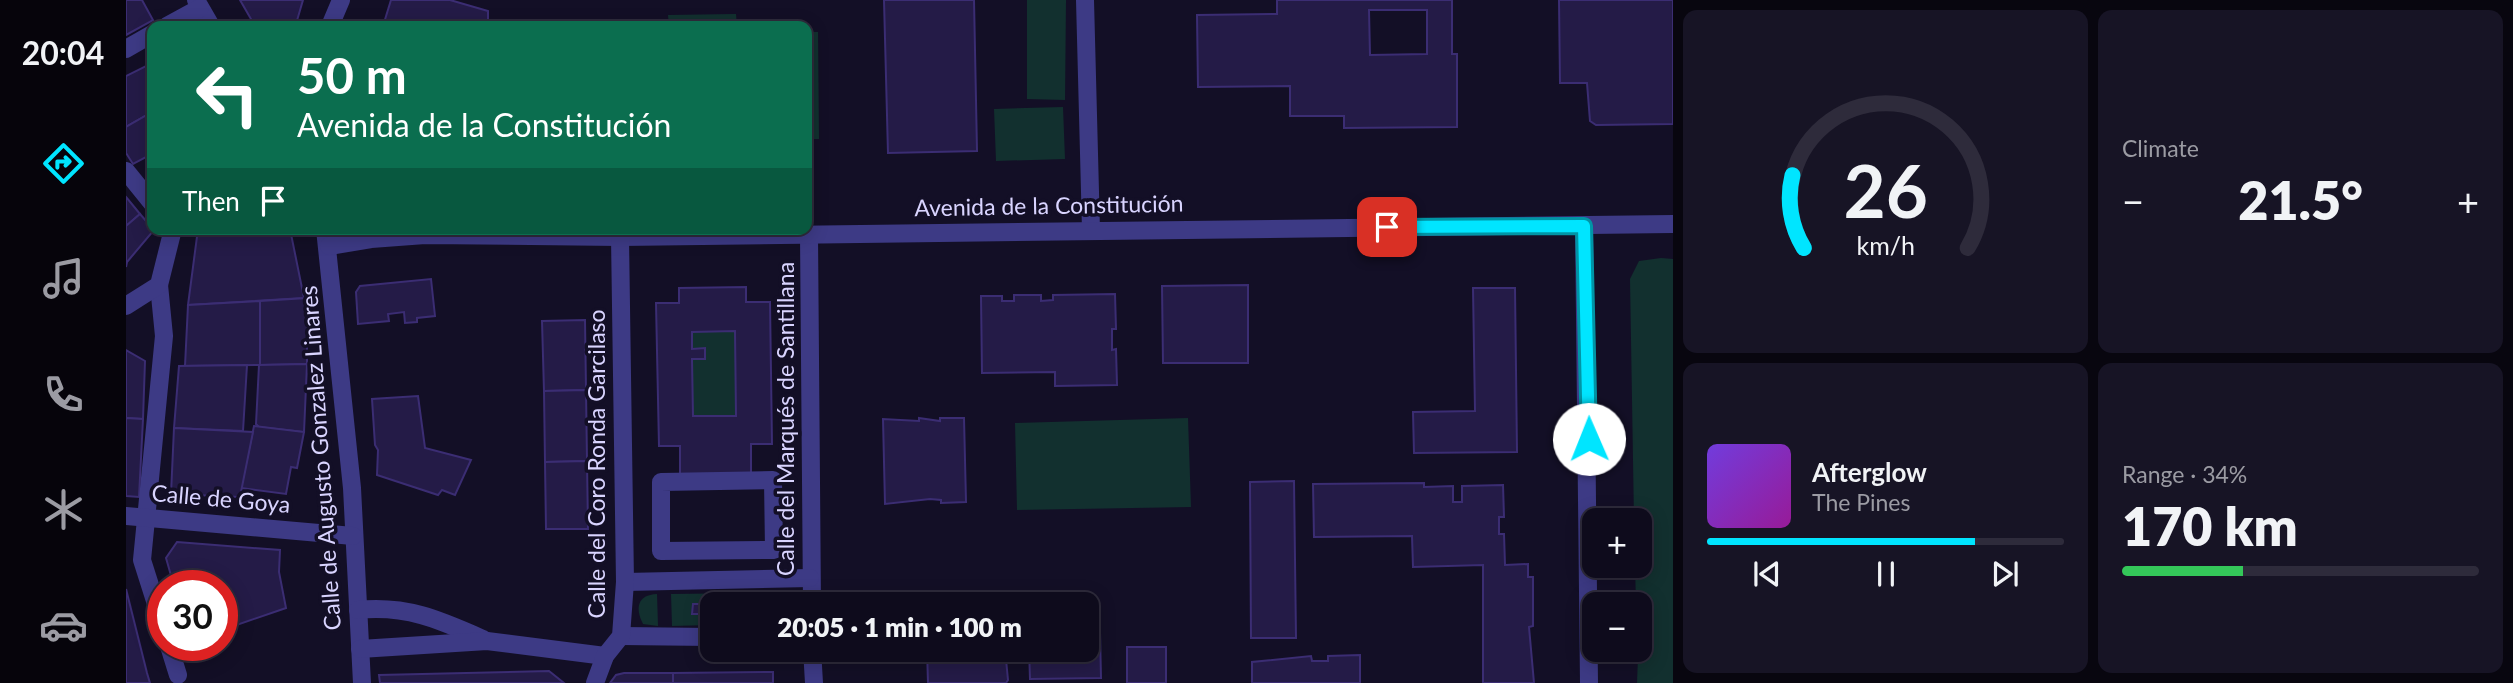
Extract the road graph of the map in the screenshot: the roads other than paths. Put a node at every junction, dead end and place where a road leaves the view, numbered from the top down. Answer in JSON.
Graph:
{"nodes":[{"id":1,"x":341,"y":0,"type":"edge"},
{"id":2,"x":1085,"y":0,"type":"edge"},
{"id":3,"x":198,"y":4,"type":"edge"},
{"id":4,"x":174,"y":21,"type":"edge"},
{"id":5,"x":208,"y":21,"type":"edge"},
{"id":6,"x":332,"y":21,"type":"edge"},
{"id":7,"x":147,"y":37,"type":"edge"},
{"id":8,"x":126,"y":48,"type":"edge"},
{"id":9,"x":126,"y":171,"type":"edge"},
{"id":10,"x":147,"y":197,"type":"edge"},
{"id":11,"x":1673,"y":224,"type":"edge"},
{"id":12,"x":1584,"y":226,"type":"junction"},
{"id":13,"x":1091,"y":230,"type":"junction"},
{"id":14,"x":172,"y":235,"type":"edge"},
{"id":15,"x":402,"y":235,"type":"edge"},
{"id":16,"x":542,"y":235,"type":"edge"},
{"id":17,"x":809,"y":235,"type":"joint"},
{"id":18,"x":812,"y":235,"type":"edge"},
{"id":19,"x":620,"y":237,"type":"junction"},
{"id":20,"x":327,"y":238,"type":"edge"},
{"id":21,"x":159,"y":285,"type":"junction"},
{"id":22,"x":126,"y":306,"type":"edge"},
{"id":23,"x":773,"y":480,"type":"joint"},
{"id":24,"x":126,"y":516,"type":"edge"},
{"id":25,"x":148,"y":517,"type":"junction"},
{"id":26,"x":352,"y":536,"type":"junction"},
{"id":27,"x":147,"y":576,"type":"edge"},
{"id":28,"x":810,"y":578,"type":"junction"},
{"id":29,"x":625,"y":582,"type":"junction"},
{"id":30,"x":811,"y":592,"type":"edge"},
{"id":31,"x":358,"y":610,"type":"junction"},
{"id":32,"x":621,"y":636,"type":"junction"},
{"id":33,"x":700,"y":637,"type":"edge"},
{"id":34,"x":486,"y":641,"type":"junction"},
{"id":35,"x":360,"y":649,"type":"junction"},
{"id":36,"x":605,"y":656,"type":"junction"},
{"id":37,"x":174,"y":661,"type":"edge"},
{"id":38,"x":813,"y":662,"type":"edge"},
{"id":39,"x":178,"y":675,"type":"dead end"},
{"id":40,"x":362,"y":683,"type":"edge"},
{"id":41,"x":595,"y":683,"type":"edge"},
{"id":42,"x":814,"y":683,"type":"edge"},
{"id":43,"x":1589,"y":683,"type":"edge"}],
"edges":[{"from":1,"to":6,"type":"street"},
{"from":2,"to":13,"type":"street"},
{"from":3,"to":4,"type":"street"},
{"from":3,"to":5,"type":"street"},
{"from":7,"to":8,"type":"street"},
{"from":9,"to":10,"type":"street"},
{"from":11,"to":12,"type":"street","name":"Avenida de la Constitución"},
{"from":12,"to":13,"type":"street","name":"Avenida de la Constitución"},
{"from":12,"to":43,"type":"street"},
{"from":13,"to":18,"type":"street","name":"Avenida de la Constitución"},
{"from":14,"to":21,"type":"street"},
{"from":15,"to":20,"type":"street","name":"Avenida de la Constitución"},
{"from":16,"to":19,"type":"street","name":"Avenida de la Constitución"},
{"from":17,"to":19,"type":"street","name":"Avenida de la Constitución"},
{"from":17,"to":28,"type":"street","name":"Calle del Marqués de Santillana"},
{"from":19,"to":29,"type":"street","name":"Calle del Coro Ronda Garcilaso"},
{"from":20,"to":26,"type":"street","name":"Calle de Augusto Gonzalez Linares"},
{"from":21,"to":22,"type":"street"},
{"from":21,"to":25,"type":"street"},
{"from":23,"to":23,"type":"street"},
{"from":24,"to":25,"type":"street","name":"Calle de Goya"},
{"from":25,"to":26,"type":"street","name":"Calle de Goya"},
{"from":25,"to":27,"type":"street"},
{"from":26,"to":31,"type":"street","name":"Calle de Augusto Gonzalez Linares"},
{"from":28,"to":29,"type":"street"},
{"from":28,"to":30,"type":"street","name":"Calle del Marqués de Santillana"},
{"from":29,"to":32,"type":"street","name":"Calle del Coro Ronda Garcilaso"},
{"from":31,"to":34,"type":"street"},
{"from":31,"to":35,"type":"street","name":"Calle de Augusto Gonzalez Linares"},
{"from":32,"to":33,"type":"street"},
{"from":32,"to":36,"type":"street","name":"Calle del Coro Ronda Garcilaso"},
{"from":34,"to":35,"type":"street"},
{"from":34,"to":36,"type":"street"},
{"from":35,"to":40,"type":"street","name":"Calle de Augusto Gonzalez Linares"},
{"from":36,"to":41,"type":"street","name":"Calle del Coro Ronda Garcilaso"},
{"from":37,"to":39,"type":"street"},
{"from":38,"to":42,"type":"street"}]}
